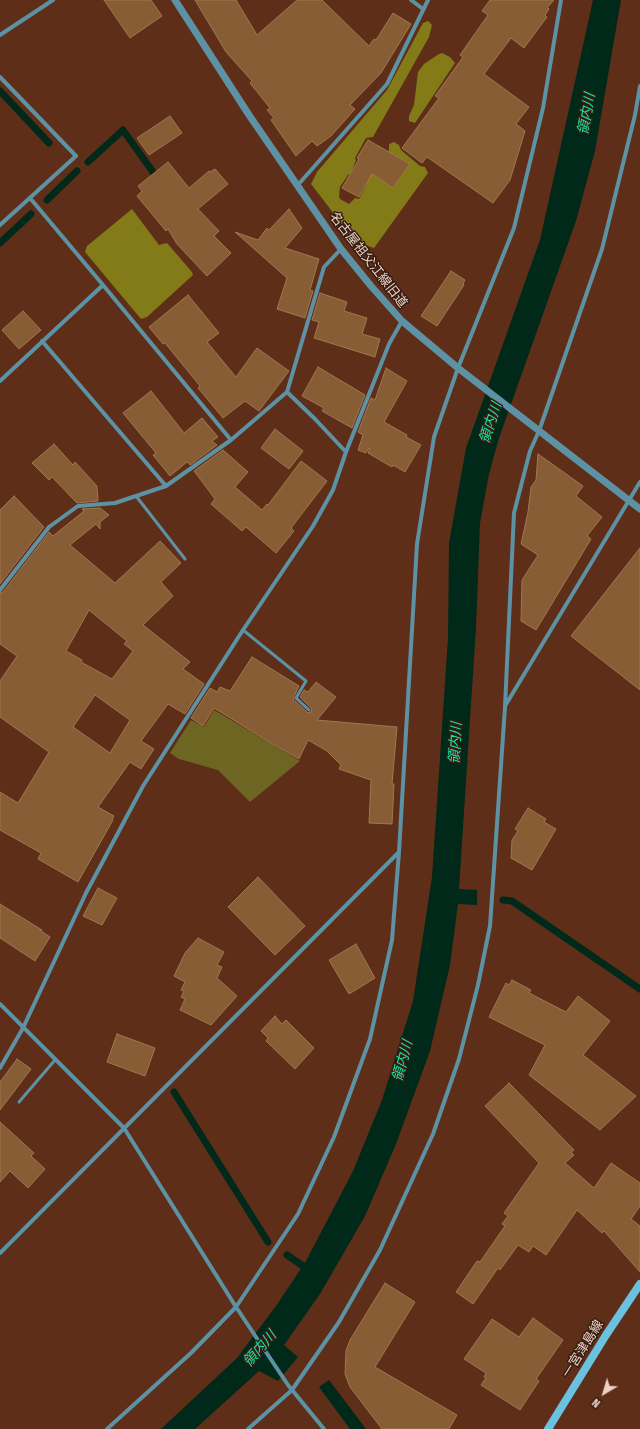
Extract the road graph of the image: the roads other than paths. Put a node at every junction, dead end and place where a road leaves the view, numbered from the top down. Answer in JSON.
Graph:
{"nodes":[{"id":1,"x":53,"y":0,"type":"edge"},
{"id":2,"x":175,"y":0,"type":"edge"},
{"id":3,"x":411,"y":0,"type":"edge"},
{"id":4,"x":428,"y":0,"type":"edge"},
{"id":5,"x":561,"y":0,"type":"edge"},
{"id":6,"x":423,"y":9,"type":"junction"},
{"id":7,"x":0,"y":35,"type":"edge"},
{"id":8,"x":0,"y":77,"type":"edge"},
{"id":9,"x":640,"y":86,"type":"edge"},
{"id":10,"x":640,"y":110,"type":"edge"},
{"id":11,"x":635,"y":115,"type":"junction"},
{"id":12,"x":297,"y":186,"type":"junction"},
{"id":13,"x":30,"y":198,"type":"junction"},
{"id":14,"x":0,"y":225,"type":"edge"},
{"id":15,"x":341,"y":249,"type":"junction"},
{"id":16,"x":102,"y":285,"type":"junction"},
{"id":17,"x":402,"y":321,"type":"junction"},
{"id":18,"x":42,"y":341,"type":"junction"},
{"id":19,"x":458,"y":368,"type":"junction"},
{"id":20,"x":0,"y":381,"type":"edge"},
{"id":21,"x":287,"y":392,"type":"junction"},
{"id":22,"x":537,"y":430,"type":"junction"},
{"id":23,"x":231,"y":440,"type":"junction"},
{"id":24,"x":346,"y":452,"type":"junction"},
{"id":25,"x":640,"y":482,"type":"edge"},
{"id":26,"x":166,"y":486,"type":"junction"},
{"id":27,"x":136,"y":496,"type":"junction"},
{"id":28,"x":629,"y":500,"type":"junction"},
{"id":29,"x":640,"y":509,"type":"edge"},
{"id":30,"x":185,"y":559,"type":"dead end"},
{"id":31,"x":0,"y":590,"type":"edge"},
{"id":32,"x":243,"y":630,"type":"junction"},
{"id":33,"x":505,"y":708,"type":"junction"},
{"id":34,"x":309,"y":710,"type":"dead end"},
{"id":35,"x":400,"y":852,"type":"junction"},
{"id":36,"x":0,"y":1004,"type":"edge"},
{"id":37,"x":23,"y":1028,"type":"junction"},
{"id":38,"x":55,"y":1060,"type":"junction"},
{"id":39,"x":0,"y":1068,"type":"edge"},
{"id":40,"x":19,"y":1102,"type":"dead end"},
{"id":41,"x":124,"y":1128,"type":"junction"},
{"id":42,"x":0,"y":1253,"type":"edge"},
{"id":43,"x":640,"y":1284,"type":"edge"},
{"id":44,"x":236,"y":1307,"type":"junction"},
{"id":45,"x":292,"y":1390,"type":"junction"},
{"id":46,"x":107,"y":1429,"type":"edge"},
{"id":47,"x":248,"y":1429,"type":"edge"},
{"id":48,"x":324,"y":1429,"type":"edge"},
{"id":49,"x":548,"y":1429,"type":"edge"}],
"edges":[{"from":1,"to":7,"type":"street"},
{"from":2,"to":12,"type":"street","name":"名古屋祖父江線旧道"},
{"from":3,"to":6,"type":"street"},
{"from":4,"to":6,"type":"street"},
{"from":5,"to":19,"type":"street"},
{"from":6,"to":12,"type":"street"},
{"from":8,"to":13,"type":"street"},
{"from":9,"to":11,"type":"street"},
{"from":10,"to":11,"type":"street"},
{"from":11,"to":22,"type":"street"},
{"from":12,"to":15,"type":"street","name":"名古屋祖父江線旧道"},
{"from":13,"to":14,"type":"street"},
{"from":13,"to":16,"type":"street"},
{"from":15,"to":17,"type":"street","name":"名古屋祖父江線旧道"},
{"from":15,"to":21,"type":"street"},
{"from":16,"to":18,"type":"street"},
{"from":16,"to":23,"type":"street"},
{"from":17,"to":19,"type":"street","name":"名古屋祖父江線旧道"},
{"from":17,"to":24,"type":"street"},
{"from":18,"to":20,"type":"street"},
{"from":18,"to":26,"type":"street"},
{"from":19,"to":22,"type":"street","name":"名古屋祖父江線旧道"},
{"from":19,"to":35,"type":"street"},
{"from":21,"to":23,"type":"street"},
{"from":21,"to":24,"type":"street"},
{"from":22,"to":28,"type":"street","name":"名古屋祖父江線旧道"},
{"from":22,"to":33,"type":"street"},
{"from":23,"to":26,"type":"street"},
{"from":24,"to":32,"type":"street"},
{"from":25,"to":28,"type":"street"},
{"from":26,"to":27,"type":"street"},
{"from":27,"to":30,"type":"lane"},
{"from":27,"to":31,"type":"street"},
{"from":28,"to":29,"type":"street","name":"名古屋祖父江線旧道"},
{"from":28,"to":33,"type":"street"},
{"from":32,"to":34,"type":"lane"},
{"from":32,"to":37,"type":"street"},
{"from":33,"to":45,"type":"street"},
{"from":35,"to":41,"type":"street"},
{"from":35,"to":44,"type":"street"},
{"from":36,"to":37,"type":"street"},
{"from":37,"to":38,"type":"street"},
{"from":37,"to":39,"type":"street"},
{"from":38,"to":40,"type":"lane"},
{"from":38,"to":41,"type":"street"},
{"from":41,"to":42,"type":"street"},
{"from":41,"to":44,"type":"street"},
{"from":43,"to":49,"type":"main road","name":"一宮津島線"},
{"from":44,"to":45,"type":"street"},
{"from":44,"to":46,"type":"street"},
{"from":45,"to":47,"type":"street"},
{"from":45,"to":48,"type":"street"}]}
